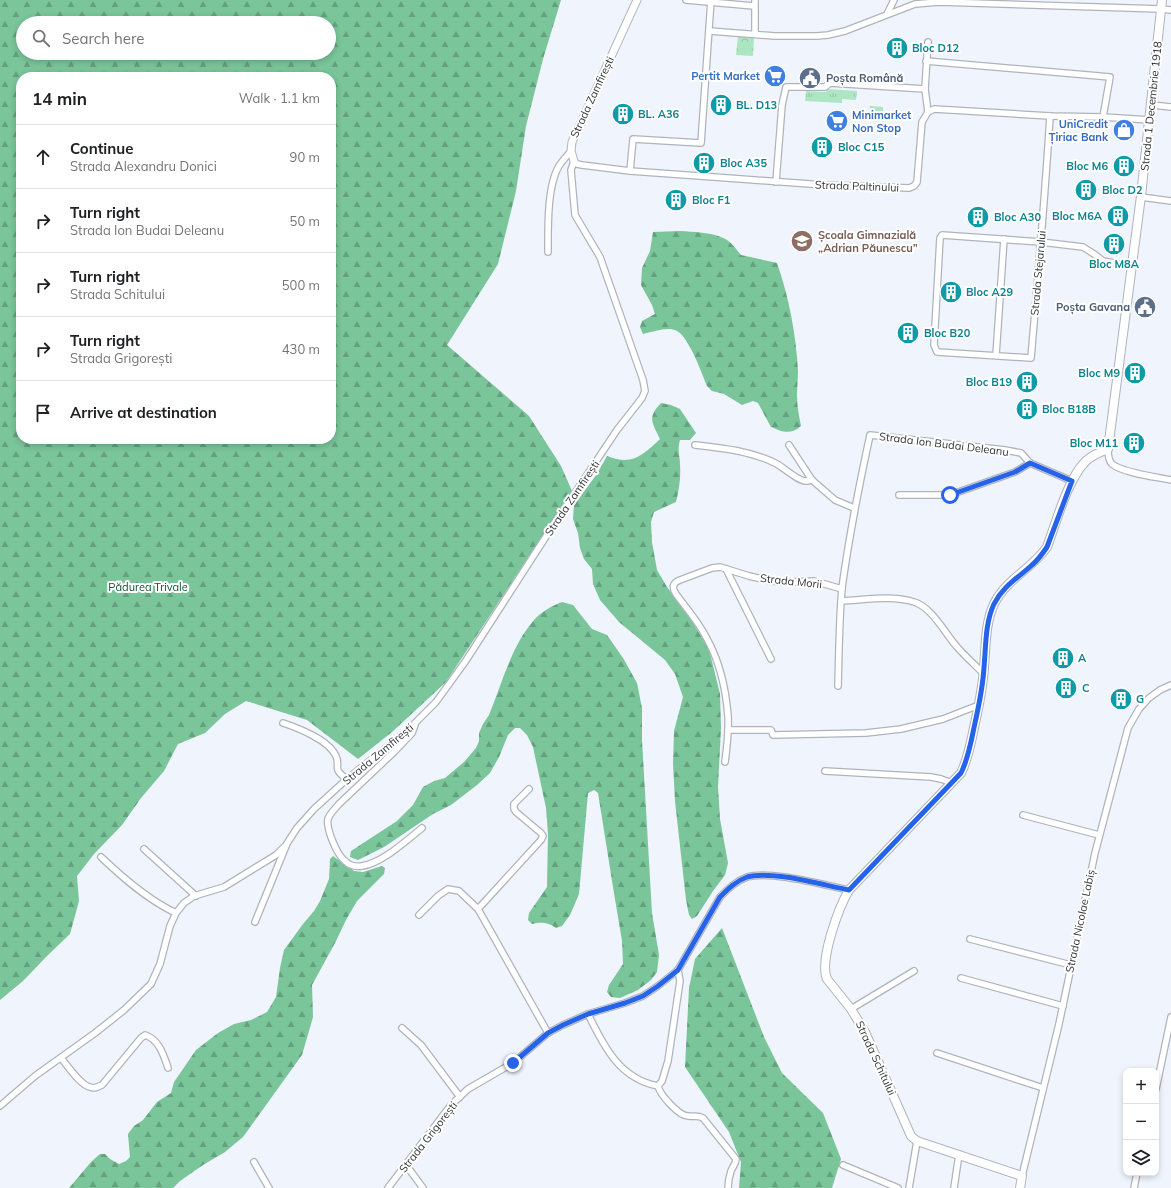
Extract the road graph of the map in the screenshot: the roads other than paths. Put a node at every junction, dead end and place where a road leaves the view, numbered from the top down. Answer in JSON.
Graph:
{"nodes":[{"id":1,"x":637,"y":0,"type":"edge"},
{"id":2,"x":686,"y":0,"type":"edge"},
{"id":3,"x":894,"y":0,"type":"edge"},
{"id":4,"x":1162,"y":0,"type":"edge"},
{"id":5,"x":711,"y":1,"type":"edge"},
{"id":6,"x":966,"y":1,"type":"edge"},
{"id":7,"x":755,"y":3,"type":"edge"},
{"id":8,"x":1161,"y":9,"type":"junction"},
{"id":9,"x":1171,"y":10,"type":"edge"},
{"id":10,"x":887,"y":14,"type":"junction"},
{"id":11,"x":710,"y":31,"type":"junction"},
{"id":12,"x":755,"y":34,"type":"junction"},
{"id":13,"x":928,"y":42,"type":"dead end"},
{"id":14,"x":926,"y":61,"type":"junction"},
{"id":15,"x":925,"y":89,"type":"junction"},
{"id":16,"x":1152,"y":105,"type":"junction"},
{"id":17,"x":1171,"y":107,"type":"edge"},
{"id":18,"x":928,"y":112,"type":"junction"},
{"id":19,"x":1050,"y":116,"type":"junction"},
{"id":20,"x":1103,"y":118,"type":"junction"},
{"id":21,"x":1150,"y":120,"type":"junction"},
{"id":22,"x":571,"y":151,"type":"junction"},
{"id":23,"x":574,"y":161,"type":"junction"},
{"id":24,"x":630,"y":171,"type":"junction"},
{"id":25,"x":776,"y":182,"type":"junction"},
{"id":26,"x":1141,"y":197,"type":"junction"},
{"id":27,"x":1171,"y":201,"type":"edge"},
{"id":28,"x":1004,"y":239,"type":"junction"},
{"id":29,"x":1042,"y":242,"type":"junction"},
{"id":30,"x":548,"y":252,"type":"dead end"},
{"id":31,"x":1131,"y":266,"type":"junction"},
{"id":32,"x":996,"y":355,"type":"junction"},
{"id":33,"x":695,"y":445,"type":"dead end"},
{"id":34,"x":789,"y":445,"type":"dead end"},
{"id":35,"x":1108,"y":449,"type":"junction"},
{"id":36,"x":1030,"y":463,"type":"junction"},
{"id":37,"x":812,"y":480,"type":"junction"},
{"id":38,"x":1171,"y":480,"type":"edge"},
{"id":39,"x":1072,"y":481,"type":"junction"},
{"id":40,"x":899,"y":495,"type":"dead end"},
{"id":41,"x":854,"y":508,"type":"junction"},
{"id":42,"x":726,"y":569,"type":"junction"},
{"id":43,"x":842,"y":589,"type":"junction"},
{"id":44,"x":841,"y":601,"type":"junction"},
{"id":45,"x":771,"y":659,"type":"dead end"},
{"id":46,"x":984,"y":674,"type":"junction"},
{"id":47,"x":1171,"y":685,"type":"edge"},
{"id":48,"x":838,"y":686,"type":"dead end"},
{"id":49,"x":978,"y":706,"type":"junction"},
{"id":50,"x":417,"y":721,"type":"junction"},
{"id":51,"x":283,"y":723,"type":"dead end"},
{"id":52,"x":728,"y":730,"type":"junction"},
{"id":53,"x":725,"y":762,"type":"dead end"},
{"id":54,"x":825,"y":771,"type":"dead end"},
{"id":55,"x":347,"y":780,"type":"junction"},
{"id":56,"x":952,"y":783,"type":"junction"},
{"id":57,"x":529,"y":789,"type":"dead end"},
{"id":58,"x":1023,"y":815,"type":"dead end"},
{"id":59,"x":422,"y":828,"type":"dead end"},
{"id":60,"x":1099,"y":835,"type":"junction"},
{"id":61,"x":286,"y":845,"type":"junction"},
{"id":62,"x":144,"y":849,"type":"dead end"},
{"id":63,"x":101,"y":857,"type":"dead end"},
{"id":64,"x":849,"y":890,"type":"junction"},
{"id":65,"x":196,"y":896,"type":"junction"},
{"id":66,"x":478,"y":910,"type":"junction"},
{"id":67,"x":176,"y":913,"type":"junction"},
{"id":68,"x":419,"y":915,"type":"dead end"},
{"id":69,"x":255,"y":922,"type":"dead end"},
{"id":70,"x":970,"y":939,"type":"dead end"},
{"id":71,"x":1071,"y":965,"type":"junction"},
{"id":72,"x":678,"y":970,"type":"junction"},
{"id":73,"x":914,"y":971,"type":"dead end"},
{"id":74,"x":961,"y":978,"type":"dead end"},
{"id":75,"x":1062,"y":1006,"type":"junction"},
{"id":76,"x":851,"y":1009,"type":"junction"},
{"id":77,"x":588,"y":1014,"type":"junction"},
{"id":78,"x":1171,"y":1017,"type":"edge"},
{"id":79,"x":402,"y":1028,"type":"dead end"},
{"id":80,"x":548,"y":1033,"type":"junction"},
{"id":81,"x":937,"y":1053,"type":"dead end"},
{"id":82,"x":61,"y":1058,"type":"junction"},
{"id":83,"x":168,"y":1068,"type":"dead end"},
{"id":84,"x":1159,"y":1075,"type":"edge"},
{"id":85,"x":658,"y":1086,"type":"junction"},
{"id":86,"x":1043,"y":1088,"type":"junction"},
{"id":87,"x":460,"y":1096,"type":"junction"},
{"id":88,"x":0,"y":1106,"type":"edge"},
{"id":89,"x":917,"y":1141,"type":"junction"},
{"id":90,"x":959,"y":1154,"type":"junction"},
{"id":91,"x":254,"y":1162,"type":"dead end"},
{"id":92,"x":406,"y":1165,"type":"junction"},
{"id":93,"x":843,"y":1165,"type":"dead end"},
{"id":94,"x":1022,"y":1176,"type":"junction"},
{"id":95,"x":1136,"y":1176,"type":"edge"},
{"id":96,"x":269,"y":1188,"type":"edge"},
{"id":97,"x":388,"y":1188,"type":"edge"},
{"id":98,"x":422,"y":1188,"type":"edge"},
{"id":99,"x":728,"y":1188,"type":"edge"},
{"id":100,"x":898,"y":1188,"type":"edge"},
{"id":101,"x":909,"y":1188,"type":"edge"},
{"id":102,"x":954,"y":1188,"type":"edge"},
{"id":103,"x":1020,"y":1188,"type":"edge"},
{"id":104,"x":1134,"y":1188,"type":"edge"}],
"edges":[{"from":1,"to":22,"type":"street","name":"Strada Zamfirești"},
{"from":2,"to":5,"type":"street"},
{"from":3,"to":10,"type":"street"},
{"from":4,"to":8,"type":"main road","name":"Strada 1 Decembrie 1918"},
{"from":5,"to":7,"type":"street"},
{"from":5,"to":11,"type":"street"},
{"from":6,"to":8,"type":"street"},
{"from":6,"to":10,"type":"street"},
{"from":7,"to":12,"type":"street"},
{"from":8,"to":9,"type":"street"},
{"from":8,"to":16,"type":"main road","name":"Strada 1 Decembrie 1918"},
{"from":10,"to":12,"type":"street"},
{"from":11,"to":12,"type":"street"},
{"from":11,"to":24,"type":"street"},
{"from":13,"to":14,"type":"street"},
{"from":14,"to":15,"type":"street"},
{"from":14,"to":20,"type":"street"},
{"from":15,"to":18,"type":"street"},
{"from":15,"to":25,"type":"street"},
{"from":16,"to":17,"type":"street"},
{"from":16,"to":21,"type":"main road","name":"Strada 1 Decembrie 1918"},
{"from":18,"to":19,"type":"street"},
{"from":18,"to":25,"type":"street","name":"Strada Paltinului"},
{"from":19,"to":20,"type":"street"},
{"from":19,"to":29,"type":"street","name":"Strada Stejarului"},
{"from":20,"to":21,"type":"street"},
{"from":21,"to":26,"type":"main road","name":"Strada 1 Decembrie 1918"},
{"from":22,"to":23,"type":"street","name":"Strada Zamfirești"},
{"from":22,"to":30,"type":"street"},
{"from":23,"to":24,"type":"street","name":"Strada Paltinului"},
{"from":23,"to":50,"type":"street","name":"Strada Zamfirești"},
{"from":24,"to":25,"type":"street","name":"Strada Paltinului"},
{"from":26,"to":27,"type":"street"},
{"from":26,"to":31,"type":"main road","name":"Strada 1 Decembrie 1918"},
{"from":28,"to":29,"type":"street"},
{"from":28,"to":32,"type":"street"},
{"from":28,"to":32,"type":"street"},
{"from":29,"to":31,"type":"street"},
{"from":29,"to":32,"type":"street","name":"Strada Stejarului"},
{"from":31,"to":35,"type":"main road","name":"Strada 1 Decembrie 1918"},
{"from":33,"to":37,"type":"street"},
{"from":34,"to":37,"type":"street"},
{"from":35,"to":38,"type":"street"},
{"from":35,"to":39,"type":"main road","name":"Strada Schitului"},
{"from":36,"to":39,"type":"street","name":"Strada Ion Budai Deleanu"},
{"from":36,"to":40,"type":"street"},
{"from":36,"to":41,"type":"street","name":"Strada Ion Budai Deleanu"},
{"from":37,"to":41,"type":"street"},
{"from":39,"to":46,"type":"main road","name":"Strada Schitului"},
{"from":41,"to":43,"type":"street","name":"Strada Ion Budai Deleanu"},
{"from":42,"to":43,"type":"street","name":"Strada Morii"},
{"from":42,"to":45,"type":"street"},
{"from":42,"to":52,"type":"street","name":"Strada Morii"},
{"from":43,"to":44,"type":"street","name":"Strada Ion Budai Deleanu"},
{"from":44,"to":46,"type":"street"},
{"from":44,"to":48,"type":"street","name":"Strada Ion Budai Deleanu"},
{"from":46,"to":49,"type":"main road","name":"Strada Schitului"},
{"from":47,"to":60,"type":"street","name":"Strada Nicolae Labiș"},
{"from":49,"to":52,"type":"street"},
{"from":49,"to":56,"type":"main road","name":"Strada Schitului"},
{"from":50,"to":55,"type":"street","name":"Strada Zamfirești"},
{"from":50,"to":59,"type":"street"},
{"from":51,"to":55,"type":"street"},
{"from":52,"to":53,"type":"street"},
{"from":54,"to":56,"type":"street"},
{"from":55,"to":61,"type":"street","name":"Strada Zamfirești"},
{"from":56,"to":64,"type":"main road","name":"Strada Schitului"},
{"from":57,"to":66,"type":"street"},
{"from":58,"to":60,"type":"street"},
{"from":60,"to":71,"type":"street","name":"Strada Nicolae Labiș"},
{"from":61,"to":65,"type":"street","name":"Strada Zamfirești"},
{"from":61,"to":69,"type":"street"},
{"from":62,"to":65,"type":"street"},
{"from":63,"to":67,"type":"street"},
{"from":64,"to":72,"type":"street","name":"Strada Grigorești"},
{"from":64,"to":76,"type":"main road","name":"Strada Schitului"},
{"from":65,"to":67,"type":"street"},
{"from":66,"to":68,"type":"street"},
{"from":66,"to":80,"type":"street"},
{"from":67,"to":82,"type":"street"},
{"from":70,"to":71,"type":"street"},
{"from":71,"to":75,"type":"street","name":"Strada Nicolae Labiș"},
{"from":72,"to":77,"type":"street","name":"Strada Grigorești"},
{"from":72,"to":85,"type":"street"},
{"from":73,"to":76,"type":"street"},
{"from":74,"to":75,"type":"street"},
{"from":75,"to":86,"type":"street","name":"Strada Nicolae Labiș"},
{"from":76,"to":89,"type":"main road","name":"Strada Schitului"},
{"from":77,"to":80,"type":"street","name":"Strada Grigorești"},
{"from":77,"to":85,"type":"street"},
{"from":78,"to":84,"type":"street"},
{"from":79,"to":87,"type":"street"},
{"from":80,"to":87,"type":"street","name":"Strada Grigorești"},
{"from":81,"to":86,"type":"street"},
{"from":82,"to":83,"type":"street"},
{"from":82,"to":88,"type":"street"},
{"from":85,"to":99,"type":"street"},
{"from":86,"to":94,"type":"street","name":"Strada Nicolae Labiș"},
{"from":87,"to":92,"type":"street","name":"Strada Grigorești"},
{"from":89,"to":90,"type":"main road"},
{"from":89,"to":101,"type":"street"},
{"from":90,"to":94,"type":"main road"},
{"from":90,"to":102,"type":"street"},
{"from":91,"to":96,"type":"street"},
{"from":92,"to":97,"type":"street","name":"Strada Grigorești"},
{"from":92,"to":98,"type":"street"},
{"from":93,"to":100,"type":"street"},
{"from":94,"to":103,"type":"main road"},
{"from":95,"to":104,"type":"street"}]}
